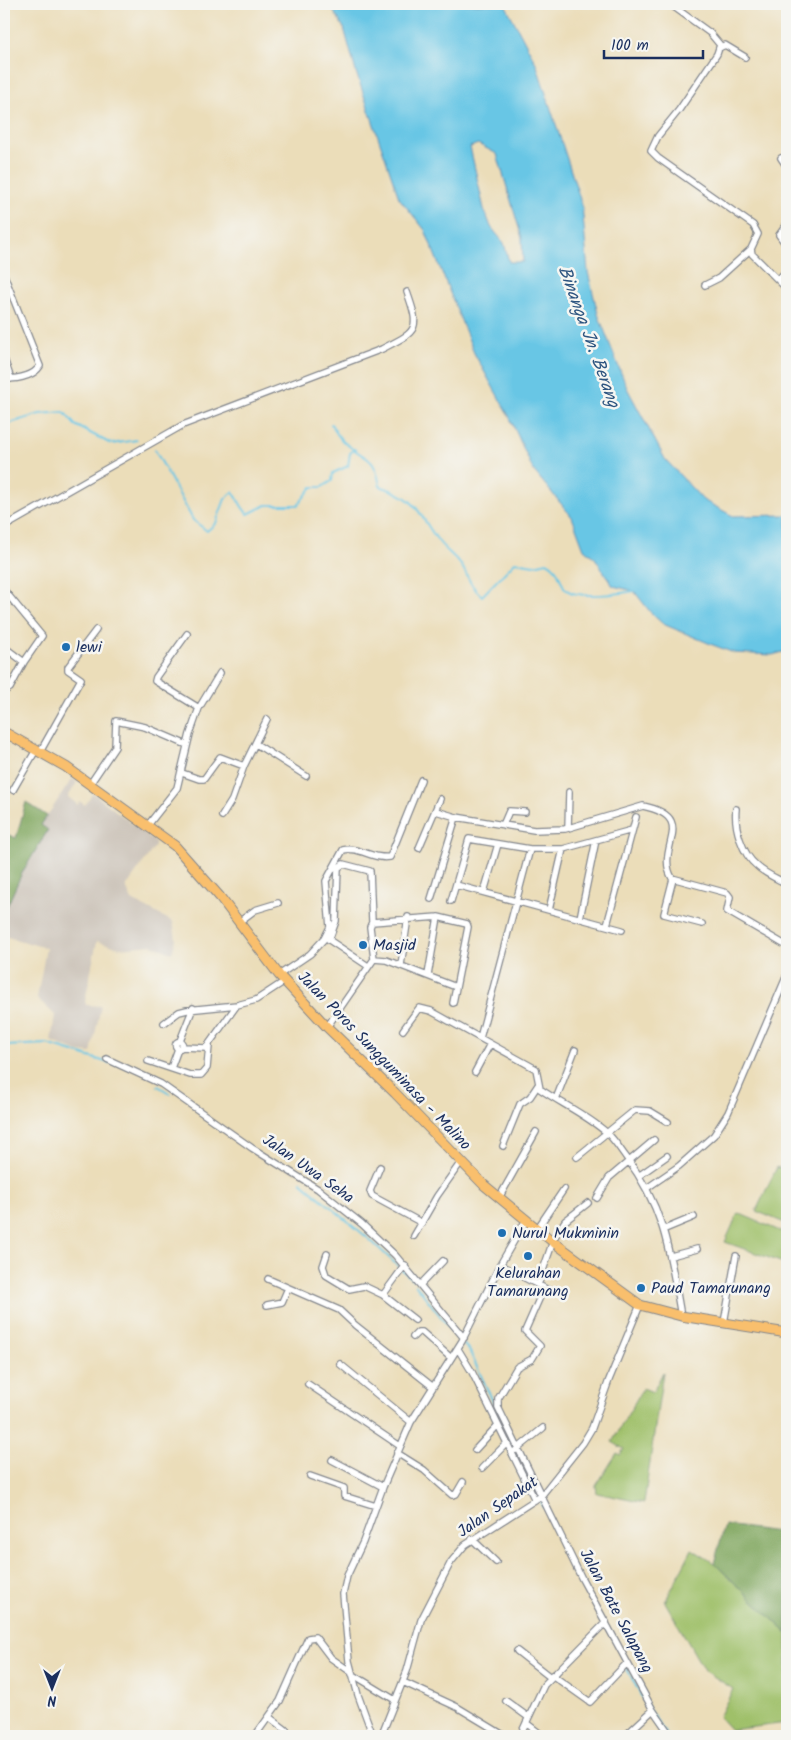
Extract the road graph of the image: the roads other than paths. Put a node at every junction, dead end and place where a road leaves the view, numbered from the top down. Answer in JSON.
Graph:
{"nodes":[{"id":1,"x":670,"y":4,"type":"edge"},
{"id":2,"x":719,"y":48,"type":"junction"},
{"id":3,"x":745,"y":57,"type":"dead end"},
{"id":4,"x":781,"y":158,"type":"dead end"},
{"id":5,"x":787,"y":167,"type":"edge"},
{"id":6,"x":787,"y":224,"type":"edge"},
{"id":7,"x":787,"y":246,"type":"edge"},
{"id":8,"x":750,"y":249,"type":"junction"},
{"id":9,"x":787,"y":270,"type":"edge"},
{"id":10,"x":4,"y":275,"type":"edge"},
{"id":11,"x":778,"y":280,"type":"junction"},
{"id":12,"x":6,"y":283,"type":"edge"},
{"id":13,"x":705,"y":285,"type":"dead end"},
{"id":14,"x":787,"y":289,"type":"edge"},
{"id":15,"x":407,"y":292,"type":"dead end"},
{"id":16,"x":4,"y":359,"type":"edge"},
{"id":17,"x":4,"y":379,"type":"edge"},
{"id":18,"x":11,"y":379,"type":"junction"},
{"id":19,"x":4,"y":527,"type":"edge"},
{"id":20,"x":4,"y":590,"type":"edge"},
{"id":21,"x":96,"y":630,"type":"dead end"},
{"id":22,"x":187,"y":634,"type":"dead end"},
{"id":23,"x":4,"y":647,"type":"edge"},
{"id":24,"x":24,"y":662,"type":"junction"},
{"id":25,"x":220,"y":673,"type":"dead end"},
{"id":26,"x":4,"y":690,"type":"edge"},
{"id":27,"x":199,"y":708,"type":"junction"},
{"id":28,"x":267,"y":719,"type":"dead end"},
{"id":29,"x":4,"y":732,"type":"edge"},
{"id":30,"x":256,"y":744,"type":"junction"},
{"id":31,"x":187,"y":745,"type":"junction"},
{"id":32,"x":38,"y":751,"type":"junction"},
{"id":33,"x":244,"y":766,"type":"junction"},
{"id":34,"x":182,"y":773,"type":"junction"},
{"id":35,"x":306,"y":776,"type":"dead end"},
{"id":36,"x":421,"y":780,"type":"dead end"},
{"id":37,"x":90,"y":784,"type":"junction"},
{"id":38,"x":13,"y":790,"type":"dead end"},
{"id":39,"x":569,"y":792,"type":"dead end"},
{"id":40,"x":440,"y":799,"type":"dead end"},
{"id":41,"x":736,"y":809,"type":"dead end"},
{"id":42,"x":436,"y":810,"type":"junction"},
{"id":43,"x":525,"y":812,"type":"dead end"},
{"id":44,"x":222,"y":816,"type":"dead end"},
{"id":45,"x":456,"y":817,"type":"junction"},
{"id":46,"x":636,"y":817,"type":"dead end"},
{"id":47,"x":148,"y":825,"type":"junction"},
{"id":48,"x":503,"y":826,"type":"junction"},
{"id":49,"x":568,"y":828,"type":"junction"},
{"id":50,"x":632,"y":830,"type":"junction"},
{"id":51,"x":596,"y":840,"type":"junction"},
{"id":52,"x":498,"y":844,"type":"junction"},
{"id":53,"x":420,"y":848,"type":"dead end"},
{"id":54,"x":530,"y":849,"type":"junction"},
{"id":55,"x":563,"y":849,"type":"junction"},
{"id":56,"x":673,"y":880,"type":"junction"},
{"id":57,"x":787,"y":884,"type":"edge"},
{"id":58,"x":456,"y":885,"type":"junction"},
{"id":59,"x":484,"y":892,"type":"junction"},
{"id":60,"x":431,"y":899,"type":"dead end"},
{"id":61,"x":451,"y":901,"type":"dead end"},
{"id":62,"x":516,"y":902,"type":"junction"},
{"id":63,"x":278,"y":903,"type":"dead end"},
{"id":64,"x":549,"y":910,"type":"junction"},
{"id":65,"x":438,"y":917,"type":"junction"},
{"id":66,"x":408,"y":918,"type":"junction"},
{"id":67,"x":580,"y":918,"type":"junction"},
{"id":68,"x":239,"y":922,"type":"junction"},
{"id":69,"x":372,"y":922,"type":"junction"},
{"id":70,"x":702,"y":924,"type":"dead end"},
{"id":71,"x":607,"y":925,"type":"junction"},
{"id":72,"x":622,"y":930,"type":"dead end"},
{"id":73,"x":787,"y":946,"type":"edge"},
{"id":74,"x":374,"y":959,"type":"junction"},
{"id":75,"x":368,"y":966,"type":"junction"},
{"id":76,"x":400,"y":966,"type":"junction"},
{"id":77,"x":428,"y":975,"type":"junction"},
{"id":78,"x":787,"y":975,"type":"edge"},
{"id":79,"x":282,"y":978,"type":"junction"},
{"id":80,"x":456,"y":987,"type":"junction"},
{"id":81,"x":453,"y":1003,"type":"dead end"},
{"id":82,"x":237,"y":1005,"type":"junction"},
{"id":83,"x":193,"y":1008,"type":"junction"},
{"id":84,"x":164,"y":1023,"type":"dead end"},
{"id":85,"x":327,"y":1027,"type":"junction"},
{"id":86,"x":403,"y":1030,"type":"dead end"},
{"id":87,"x":480,"y":1038,"type":"junction"},
{"id":88,"x":490,"y":1044,"type":"junction"},
{"id":89,"x":180,"y":1045,"type":"junction"},
{"id":90,"x":209,"y":1046,"type":"junction"},
{"id":91,"x":575,"y":1050,"type":"dead end"},
{"id":92,"x":107,"y":1058,"type":"dead end"},
{"id":93,"x":148,"y":1061,"type":"dead end"},
{"id":94,"x":171,"y":1068,"type":"junction"},
{"id":95,"x":475,"y":1072,"type":"dead end"},
{"id":96,"x":538,"y":1085,"type":"junction"},
{"id":97,"x":556,"y":1099,"type":"junction"},
{"id":98,"x":668,"y":1122,"type":"dead end"},
{"id":99,"x":536,"y":1132,"type":"dead end"},
{"id":100,"x":608,"y":1134,"type":"junction"},
{"id":101,"x":654,"y":1140,"type":"dead end"},
{"id":102,"x":503,"y":1146,"type":"dead end"},
{"id":103,"x":668,"y":1156,"type":"dead end"},
{"id":104,"x":577,"y":1157,"type":"dead end"},
{"id":105,"x":628,"y":1160,"type":"junction"},
{"id":106,"x":461,"y":1162,"type":"junction"},
{"id":107,"x":380,"y":1167,"type":"dead end"},
{"id":108,"x":640,"y":1175,"type":"junction"},
{"id":109,"x":647,"y":1188,"type":"junction"},
{"id":110,"x":564,"y":1189,"type":"dead end"},
{"id":111,"x":499,"y":1198,"type":"junction"},
{"id":112,"x":597,"y":1198,"type":"dead end"},
{"id":113,"x":588,"y":1203,"type":"dead end"},
{"id":114,"x":694,"y":1217,"type":"dead end"},
{"id":115,"x":526,"y":1220,"type":"junction"},
{"id":116,"x":422,"y":1223,"type":"junction"},
{"id":117,"x":537,"y":1229,"type":"junction"},
{"id":118,"x":664,"y":1229,"type":"junction"},
{"id":119,"x":414,"y":1236,"type":"dead end"},
{"id":120,"x":552,"y":1241,"type":"junction"},
{"id":121,"x":697,"y":1249,"type":"dead end"},
{"id":122,"x":327,"y":1254,"type":"dead end"},
{"id":123,"x":671,"y":1256,"type":"junction"},
{"id":124,"x":736,"y":1256,"type":"dead end"},
{"id":125,"x":443,"y":1261,"type":"dead end"},
{"id":126,"x":500,"y":1265,"type":"junction"},
{"id":127,"x":402,"y":1268,"type":"junction"},
{"id":128,"x":268,"y":1279,"type":"dead end"},
{"id":129,"x":420,"y":1285,"type":"junction"},
{"id":130,"x":541,"y":1286,"type":"junction"},
{"id":131,"x":288,"y":1288,"type":"junction"},
{"id":132,"x":552,"y":1292,"type":"dead end"},
{"id":133,"x":383,"y":1294,"type":"junction"},
{"id":134,"x":267,"y":1305,"type":"dead end"},
{"id":135,"x":640,"y":1305,"type":"junction"},
{"id":136,"x":682,"y":1316,"type":"junction"},
{"id":137,"x":415,"y":1320,"type":"dead end"},
{"id":138,"x":724,"y":1323,"type":"junction"},
{"id":139,"x":787,"y":1333,"type":"edge"},
{"id":140,"x":413,"y":1337,"type":"dead end"},
{"id":141,"x":463,"y":1340,"type":"junction"},
{"id":142,"x":458,"y":1348,"type":"junction"},
{"id":143,"x":451,"y":1358,"type":"junction"},
{"id":144,"x":340,"y":1364,"type":"dead end"},
{"id":145,"x":308,"y":1384,"type":"dead end"},
{"id":146,"x":433,"y":1387,"type":"junction"},
{"id":147,"x":411,"y":1422,"type":"junction"},
{"id":148,"x":497,"y":1426,"type":"junction"},
{"id":149,"x":542,"y":1428,"type":"dead end"},
{"id":150,"x":506,"y":1444,"type":"junction"},
{"id":151,"x":400,"y":1446,"type":"junction"},
{"id":152,"x":475,"y":1450,"type":"dead end"},
{"id":153,"x":515,"y":1451,"type":"junction"},
{"id":154,"x":397,"y":1453,"type":"junction"},
{"id":155,"x":332,"y":1460,"type":"dead end"},
{"id":156,"x":482,"y":1468,"type":"dead end"},
{"id":157,"x":310,"y":1476,"type":"dead end"},
{"id":158,"x":463,"y":1482,"type":"dead end"},
{"id":159,"x":383,"y":1487,"type":"junction"},
{"id":160,"x":538,"y":1498,"type":"junction"},
{"id":161,"x":376,"y":1506,"type":"junction"},
{"id":162,"x":472,"y":1539,"type":"junction"},
{"id":163,"x":496,"y":1562,"type":"dead end"},
{"id":164,"x":603,"y":1624,"type":"junction"},
{"id":165,"x":517,"y":1651,"type":"dead end"},
{"id":166,"x":625,"y":1664,"type":"junction"},
{"id":167,"x":352,"y":1673,"type":"junction"},
{"id":168,"x":551,"y":1676,"type":"junction"},
{"id":169,"x":403,"y":1682,"type":"junction"},
{"id":170,"x":395,"y":1700,"type":"junction"},
{"id":171,"x":506,"y":1701,"type":"dead end"},
{"id":172,"x":650,"y":1712,"type":"junction"},
{"id":173,"x":269,"y":1717,"type":"junction"},
{"id":174,"x":527,"y":1720,"type":"junction"},
{"id":175,"x":286,"y":1730,"type":"dead end"},
{"id":176,"x":255,"y":1736,"type":"edge"},
{"id":177,"x":373,"y":1736,"type":"edge"},
{"id":178,"x":382,"y":1736,"type":"edge"},
{"id":179,"x":505,"y":1736,"type":"edge"},
{"id":180,"x":520,"y":1736,"type":"edge"},
{"id":181,"x":543,"y":1736,"type":"edge"},
{"id":182,"x":625,"y":1736,"type":"edge"},
{"id":183,"x":670,"y":1736,"type":"edge"}],
"edges":[{"from":1,"to":2,"type":"street"},
{"from":2,"to":3,"type":"street"},
{"from":2,"to":8,"type":"street"},
{"from":4,"to":5,"type":"street"},
{"from":6,"to":7,"type":"street"},
{"from":8,"to":11,"type":"street"},
{"from":8,"to":13,"type":"street"},
{"from":9,"to":11,"type":"street"},
{"from":10,"to":12,"type":"street"},
{"from":11,"to":14,"type":"street"},
{"from":12,"to":18,"type":"street"},
{"from":15,"to":19,"type":"street"},
{"from":16,"to":18,"type":"street"},
{"from":17,"to":18,"type":"street"},
{"from":20,"to":24,"type":"street"},
{"from":21,"to":32,"type":"street"},
{"from":22,"to":27,"type":"street"},
{"from":23,"to":24,"type":"street"},
{"from":24,"to":26,"type":"street"},
{"from":25,"to":27,"type":"street"},
{"from":27,"to":31,"type":"street"},
{"from":28,"to":30,"type":"street"},
{"from":29,"to":32,"type":"main road","name":"Jalan Poros Sungguminasa - Malino"},
{"from":30,"to":33,"type":"street"},
{"from":30,"to":35,"type":"street"},
{"from":31,"to":34,"type":"street"},
{"from":31,"to":37,"type":"street"},
{"from":32,"to":37,"type":"main road","name":"Jalan Poros Sungguminasa - Malino"},
{"from":32,"to":38,"type":"street"},
{"from":33,"to":34,"type":"street"},
{"from":33,"to":44,"type":"street"},
{"from":34,"to":47,"type":"street"},
{"from":36,"to":79,"type":"street"},
{"from":37,"to":47,"type":"main road","name":"Jalan Poros Sungguminasa - Malino"},
{"from":39,"to":49,"type":"street"},
{"from":40,"to":42,"type":"street"},
{"from":41,"to":57,"type":"street"},
{"from":42,"to":45,"type":"street"},
{"from":42,"to":53,"type":"street"},
{"from":43,"to":48,"type":"street"},
{"from":45,"to":48,"type":"street"},
{"from":45,"to":60,"type":"street"},
{"from":46,"to":50,"type":"street"},
{"from":47,"to":68,"type":"main road","name":"Jalan Poros Sungguminasa - Malino"},
{"from":48,"to":49,"type":"street"},
{"from":49,"to":56,"type":"street"},
{"from":50,"to":51,"type":"street"},
{"from":50,"to":71,"type":"street"},
{"from":51,"to":55,"type":"street"},
{"from":51,"to":67,"type":"street"},
{"from":52,"to":54,"type":"street"},
{"from":52,"to":58,"type":"street"},
{"from":52,"to":59,"type":"street"},
{"from":54,"to":55,"type":"street"},
{"from":54,"to":62,"type":"street"},
{"from":55,"to":64,"type":"street"},
{"from":56,"to":70,"type":"street"},
{"from":56,"to":73,"type":"street"},
{"from":58,"to":59,"type":"street"},
{"from":58,"to":61,"type":"street"},
{"from":59,"to":62,"type":"street"},
{"from":62,"to":64,"type":"street"},
{"from":62,"to":87,"type":"street"},
{"from":63,"to":68,"type":"street"},
{"from":64,"to":67,"type":"street"},
{"from":65,"to":66,"type":"street"},
{"from":65,"to":77,"type":"street"},
{"from":65,"to":80,"type":"street"},
{"from":66,"to":69,"type":"street"},
{"from":66,"to":76,"type":"street"},
{"from":67,"to":71,"type":"street"},
{"from":68,"to":79,"type":"main road","name":"Jalan Poros Sungguminasa - Malino"},
{"from":69,"to":74,"type":"street"},
{"from":69,"to":75,"type":"street"},
{"from":71,"to":72,"type":"street"},
{"from":74,"to":75,"type":"street"},
{"from":74,"to":76,"type":"street"},
{"from":75,"to":85,"type":"street"},
{"from":76,"to":77,"type":"street"},
{"from":77,"to":80,"type":"street"},
{"from":78,"to":109,"type":"street"},
{"from":79,"to":82,"type":"street"},
{"from":79,"to":85,"type":"main road","name":"Jalan Poros Sungguminasa - Malino"},
{"from":80,"to":81,"type":"street"},
{"from":82,"to":83,"type":"street"},
{"from":82,"to":90,"type":"street"},
{"from":83,"to":84,"type":"street"},
{"from":83,"to":89,"type":"street"},
{"from":85,"to":106,"type":"main road","name":"Jalan Poros Sungguminasa - Malino"},
{"from":86,"to":87,"type":"street"},
{"from":87,"to":88,"type":"street"},
{"from":88,"to":95,"type":"street"},
{"from":88,"to":96,"type":"street"},
{"from":89,"to":90,"type":"street"},
{"from":89,"to":94,"type":"street"},
{"from":90,"to":94,"type":"street"},
{"from":91,"to":97,"type":"street"},
{"from":92,"to":127,"type":"street","name":"Jalan Uwa Seha"},
{"from":93,"to":94,"type":"street"},
{"from":96,"to":97,"type":"street"},
{"from":96,"to":102,"type":"street"},
{"from":97,"to":100,"type":"street"},
{"from":98,"to":100,"type":"street"},
{"from":99,"to":111,"type":"street"},
{"from":100,"to":104,"type":"street"},
{"from":100,"to":105,"type":"street"},
{"from":101,"to":105,"type":"street"},
{"from":103,"to":108,"type":"street"},
{"from":105,"to":108,"type":"street"},
{"from":105,"to":112,"type":"street"},
{"from":106,"to":111,"type":"main road","name":"Jalan Poros Sungguminasa - Malino"},
{"from":106,"to":116,"type":"street"},
{"from":107,"to":116,"type":"street"},
{"from":108,"to":109,"type":"street"},
{"from":109,"to":118,"type":"street"},
{"from":110,"to":117,"type":"street"},
{"from":111,"to":115,"type":"main road","name":"Jalan Poros Sungguminasa - Malino"},
{"from":113,"to":120,"type":"street"},
{"from":114,"to":118,"type":"street"},
{"from":115,"to":117,"type":"main road","name":"Jalan Poros Sungguminasa - Malino"},
{"from":115,"to":126,"type":"street"},
{"from":116,"to":119,"type":"street"},
{"from":117,"to":120,"type":"main road","name":"Jalan Poros Sungguminasa - Malino"},
{"from":118,"to":123,"type":"street"},
{"from":120,"to":130,"type":"street"},
{"from":120,"to":135,"type":"main road","name":"Jalan Poros Sungguminasa - Malino"},
{"from":121,"to":123,"type":"street"},
{"from":122,"to":133,"type":"street"},
{"from":123,"to":136,"type":"street"},
{"from":124,"to":138,"type":"street"},
{"from":125,"to":129,"type":"street"},
{"from":126,"to":130,"type":"street"},
{"from":126,"to":141,"type":"street"},
{"from":127,"to":129,"type":"street","name":"Jalan Uwa Seha"},
{"from":127,"to":133,"type":"street"},
{"from":128,"to":131,"type":"street"},
{"from":129,"to":141,"type":"street","name":"Jalan Uwa Seha"},
{"from":130,"to":132,"type":"street"},
{"from":130,"to":153,"type":"street"},
{"from":131,"to":134,"type":"street"},
{"from":131,"to":146,"type":"street"},
{"from":133,"to":137,"type":"street"},
{"from":135,"to":136,"type":"main road","name":"Jalan Poros Sungguminasa - Malino"},
{"from":135,"to":160,"type":"street","name":"Jalan Sepakat"},
{"from":136,"to":138,"type":"main road","name":"Jalan Poros Sungguminasa - Malino"},
{"from":138,"to":139,"type":"main road","name":"Jalan Poros Sungguminasa - Malino"},
{"from":140,"to":143,"type":"street"},
{"from":141,"to":142,"type":"street"},
{"from":142,"to":143,"type":"street"},
{"from":142,"to":148,"type":"street"},
{"from":143,"to":146,"type":"street"},
{"from":144,"to":147,"type":"street"},
{"from":145,"to":151,"type":"street"},
{"from":146,"to":147,"type":"street"},
{"from":147,"to":151,"type":"street"},
{"from":148,"to":150,"type":"street"},
{"from":148,"to":152,"type":"street"},
{"from":149,"to":153,"type":"street"},
{"from":150,"to":153,"type":"street"},
{"from":150,"to":156,"type":"street"},
{"from":151,"to":154,"type":"street"},
{"from":153,"to":160,"type":"street","name":"Jalan Bate Salapang"},
{"from":154,"to":158,"type":"street"},
{"from":154,"to":159,"type":"street"},
{"from":155,"to":159,"type":"street"},
{"from":157,"to":161,"type":"street"},
{"from":159,"to":161,"type":"street"},
{"from":160,"to":162,"type":"street","name":"Jalan Sepakat"},
{"from":160,"to":164,"type":"street","name":"Jalan Bate Salapang"},
{"from":161,"to":167,"type":"street"},
{"from":162,"to":163,"type":"street"},
{"from":162,"to":169,"type":"street","name":"Jalan Sepakat"},
{"from":164,"to":166,"type":"street","name":"Jalan Bate Salapang"},
{"from":164,"to":168,"type":"street"},
{"from":165,"to":168,"type":"street"},
{"from":166,"to":168,"type":"street"},
{"from":166,"to":172,"type":"street","name":"Jalan Bate Salapang"},
{"from":167,"to":170,"type":"street"},
{"from":167,"to":173,"type":"street"},
{"from":167,"to":177,"type":"street"},
{"from":168,"to":174,"type":"street"},
{"from":169,"to":170,"type":"street","name":"Jalan Sepakat"},
{"from":169,"to":179,"type":"street"},
{"from":170,"to":178,"type":"street","name":"Jalan Sepakat"},
{"from":171,"to":174,"type":"street"},
{"from":172,"to":182,"type":"street"},
{"from":172,"to":183,"type":"street","name":"Jalan Bate Salapang"},
{"from":173,"to":175,"type":"street"},
{"from":173,"to":176,"type":"street"},
{"from":174,"to":180,"type":"street"},
{"from":174,"to":181,"type":"street"}]}
